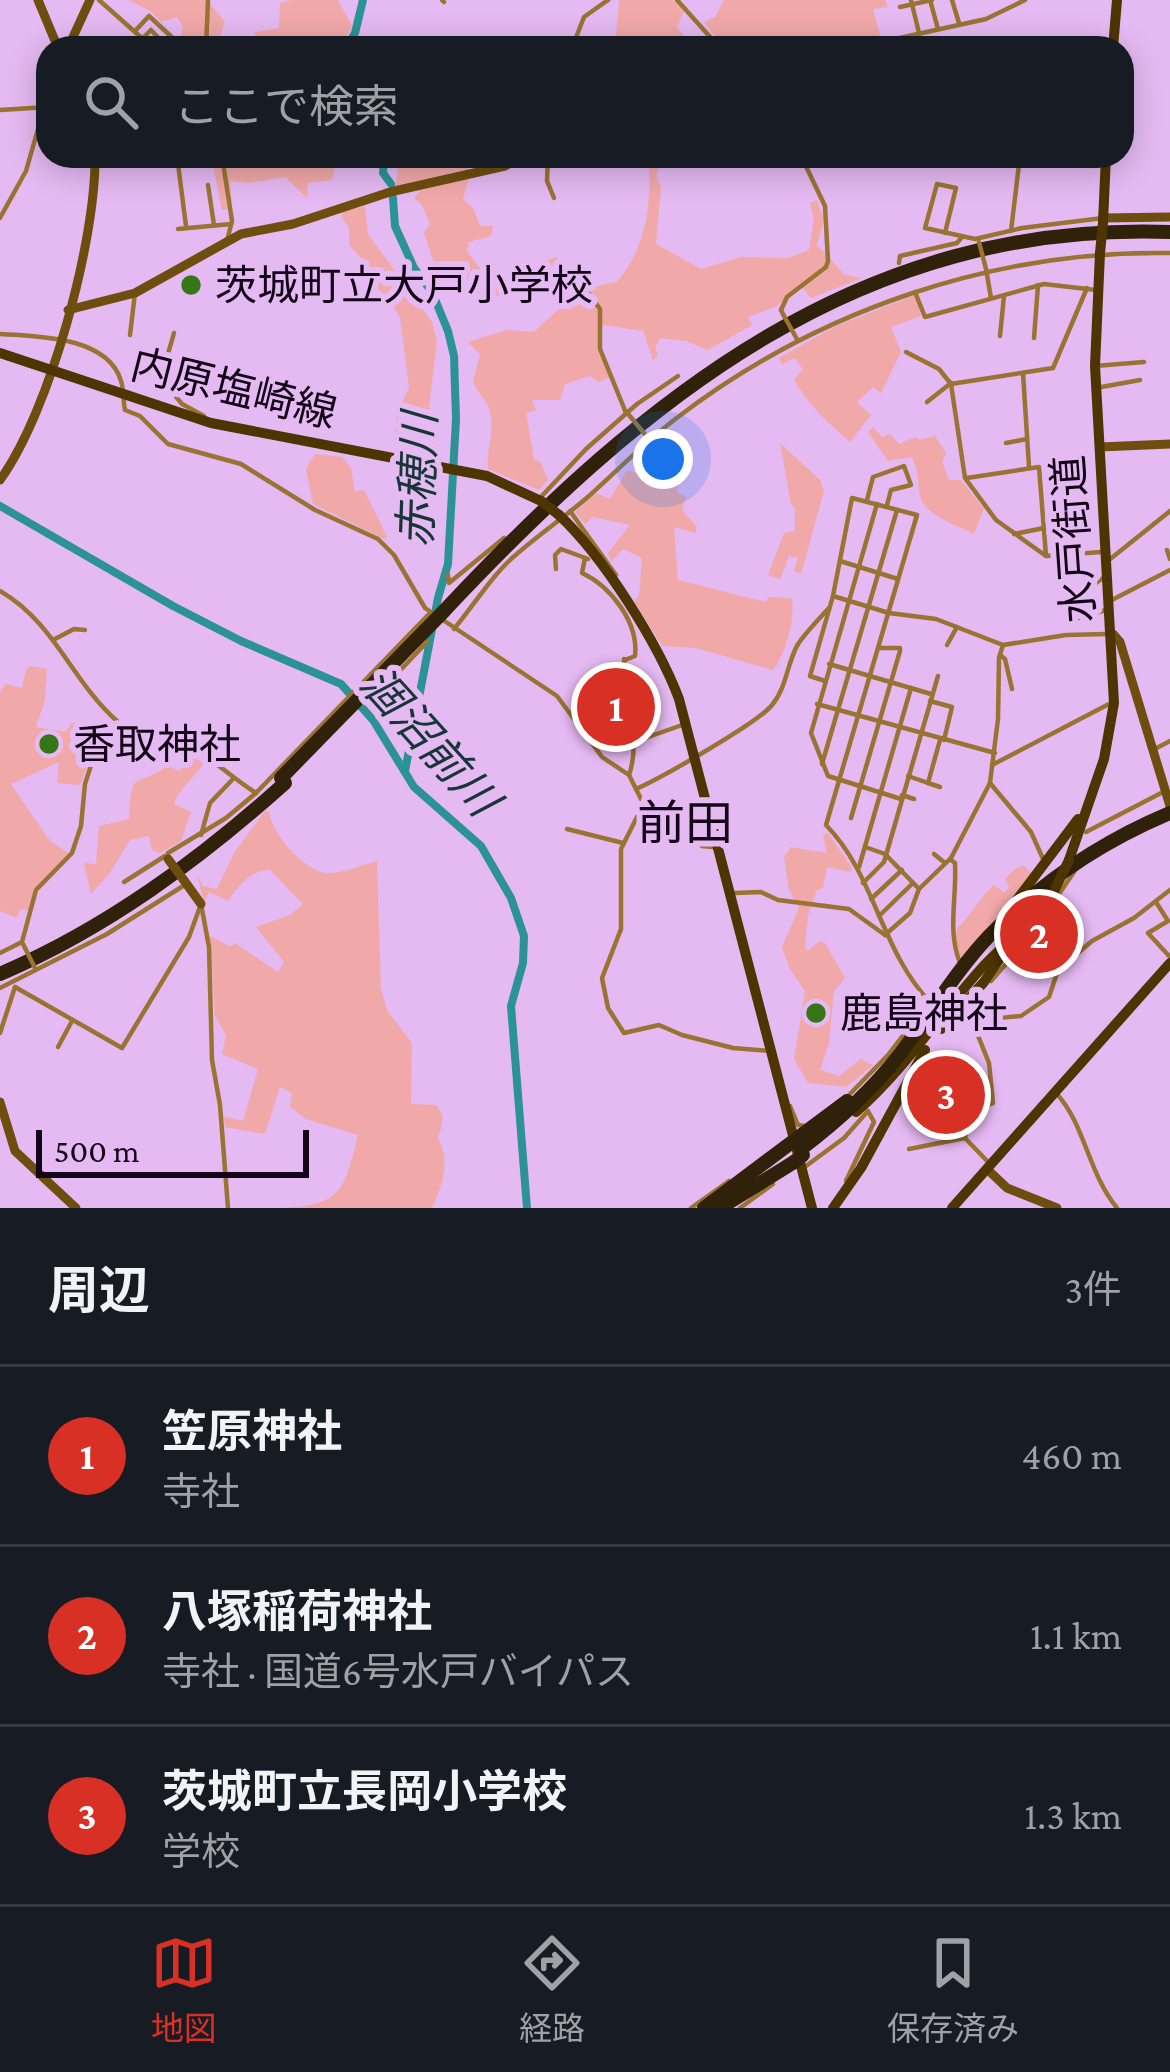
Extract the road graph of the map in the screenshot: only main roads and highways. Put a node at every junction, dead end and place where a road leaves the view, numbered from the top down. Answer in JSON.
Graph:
{"nodes":[{"id":1,"x":1117,"y":0,"type":"edge"},
{"id":2,"x":1114,"y":36,"type":"edge"},
{"id":3,"x":1105,"y":168,"type":"edge"},
{"id":4,"x":1170,"y":236,"type":"edge"},
{"id":5,"x":0,"y":352,"type":"edge"},
{"id":6,"x":283,"y":780,"type":"junction"},
{"id":7,"x":1089,"y":800,"type":"junction"},
{"id":8,"x":1170,"y":813,"type":"edge"},
{"id":9,"x":1072,"y":865,"type":"junction"},
{"id":10,"x":1051,"y":890,"type":"junction"},
{"id":11,"x":1011,"y":937,"type":"dead end"},
{"id":12,"x":995,"y":944,"type":"junction"},
{"id":13,"x":1170,"y":960,"type":"edge"},
{"id":14,"x":5,"y":974,"type":"edge"},
{"id":15,"x":966,"y":987,"type":"junction"},
{"id":16,"x":935,"y":1036,"type":"junction"},
{"id":17,"x":856,"y":1112,"type":"junction"},
{"id":18,"x":797,"y":1155,"type":"junction"},
{"id":19,"x":740,"y":1202,"type":"edge"},
{"id":20,"x":704,"y":1208,"type":"edge"},
{"id":21,"x":724,"y":1208,"type":"edge"},
{"id":22,"x":812,"y":1208,"type":"edge"},
{"id":23,"x":833,"y":1208,"type":"edge"},
{"id":24,"x":952,"y":1208,"type":"edge"}],
"edges":[{"from":1,"to":2,"type":"main road"},
{"from":3,"to":7,"type":"main road","name":"水戸街道","bridge":true},
{"from":4,"to":6,"type":"highway","bridge":true},
{"from":5,"to":18,"type":"main road","name":"内原塩崎線","bridge":true},
{"from":6,"to":14,"type":"highway"},
{"from":6,"to":14,"type":"highway"},
{"from":7,"to":9,"type":"main road","name":"水戸街道"},
{"from":7,"to":12,"type":"main road"},
{"from":8,"to":9,"type":"highway"},
{"from":8,"to":12,"type":"highway"},
{"from":9,"to":10,"type":"highway"},
{"from":10,"to":11,"type":"main road"},
{"from":10,"to":12,"type":"highway"},
{"from":10,"to":15,"type":"main road"},
{"from":12,"to":16,"type":"main road"},
{"from":12,"to":17,"type":"highway"},
{"from":12,"to":18,"type":"highway"},
{"from":13,"to":24,"type":"main road"},
{"from":15,"to":16,"type":"main road"},
{"from":15,"to":17,"type":"main road"},
{"from":16,"to":23,"type":"main road"},
{"from":17,"to":18,"type":"highway"},
{"from":18,"to":19,"type":"highway"},
{"from":18,"to":20,"type":"highway"},
{"from":18,"to":21,"type":"highway"},
{"from":18,"to":22,"type":"main road"},
{"from":19,"to":21,"type":"highway"}]}
